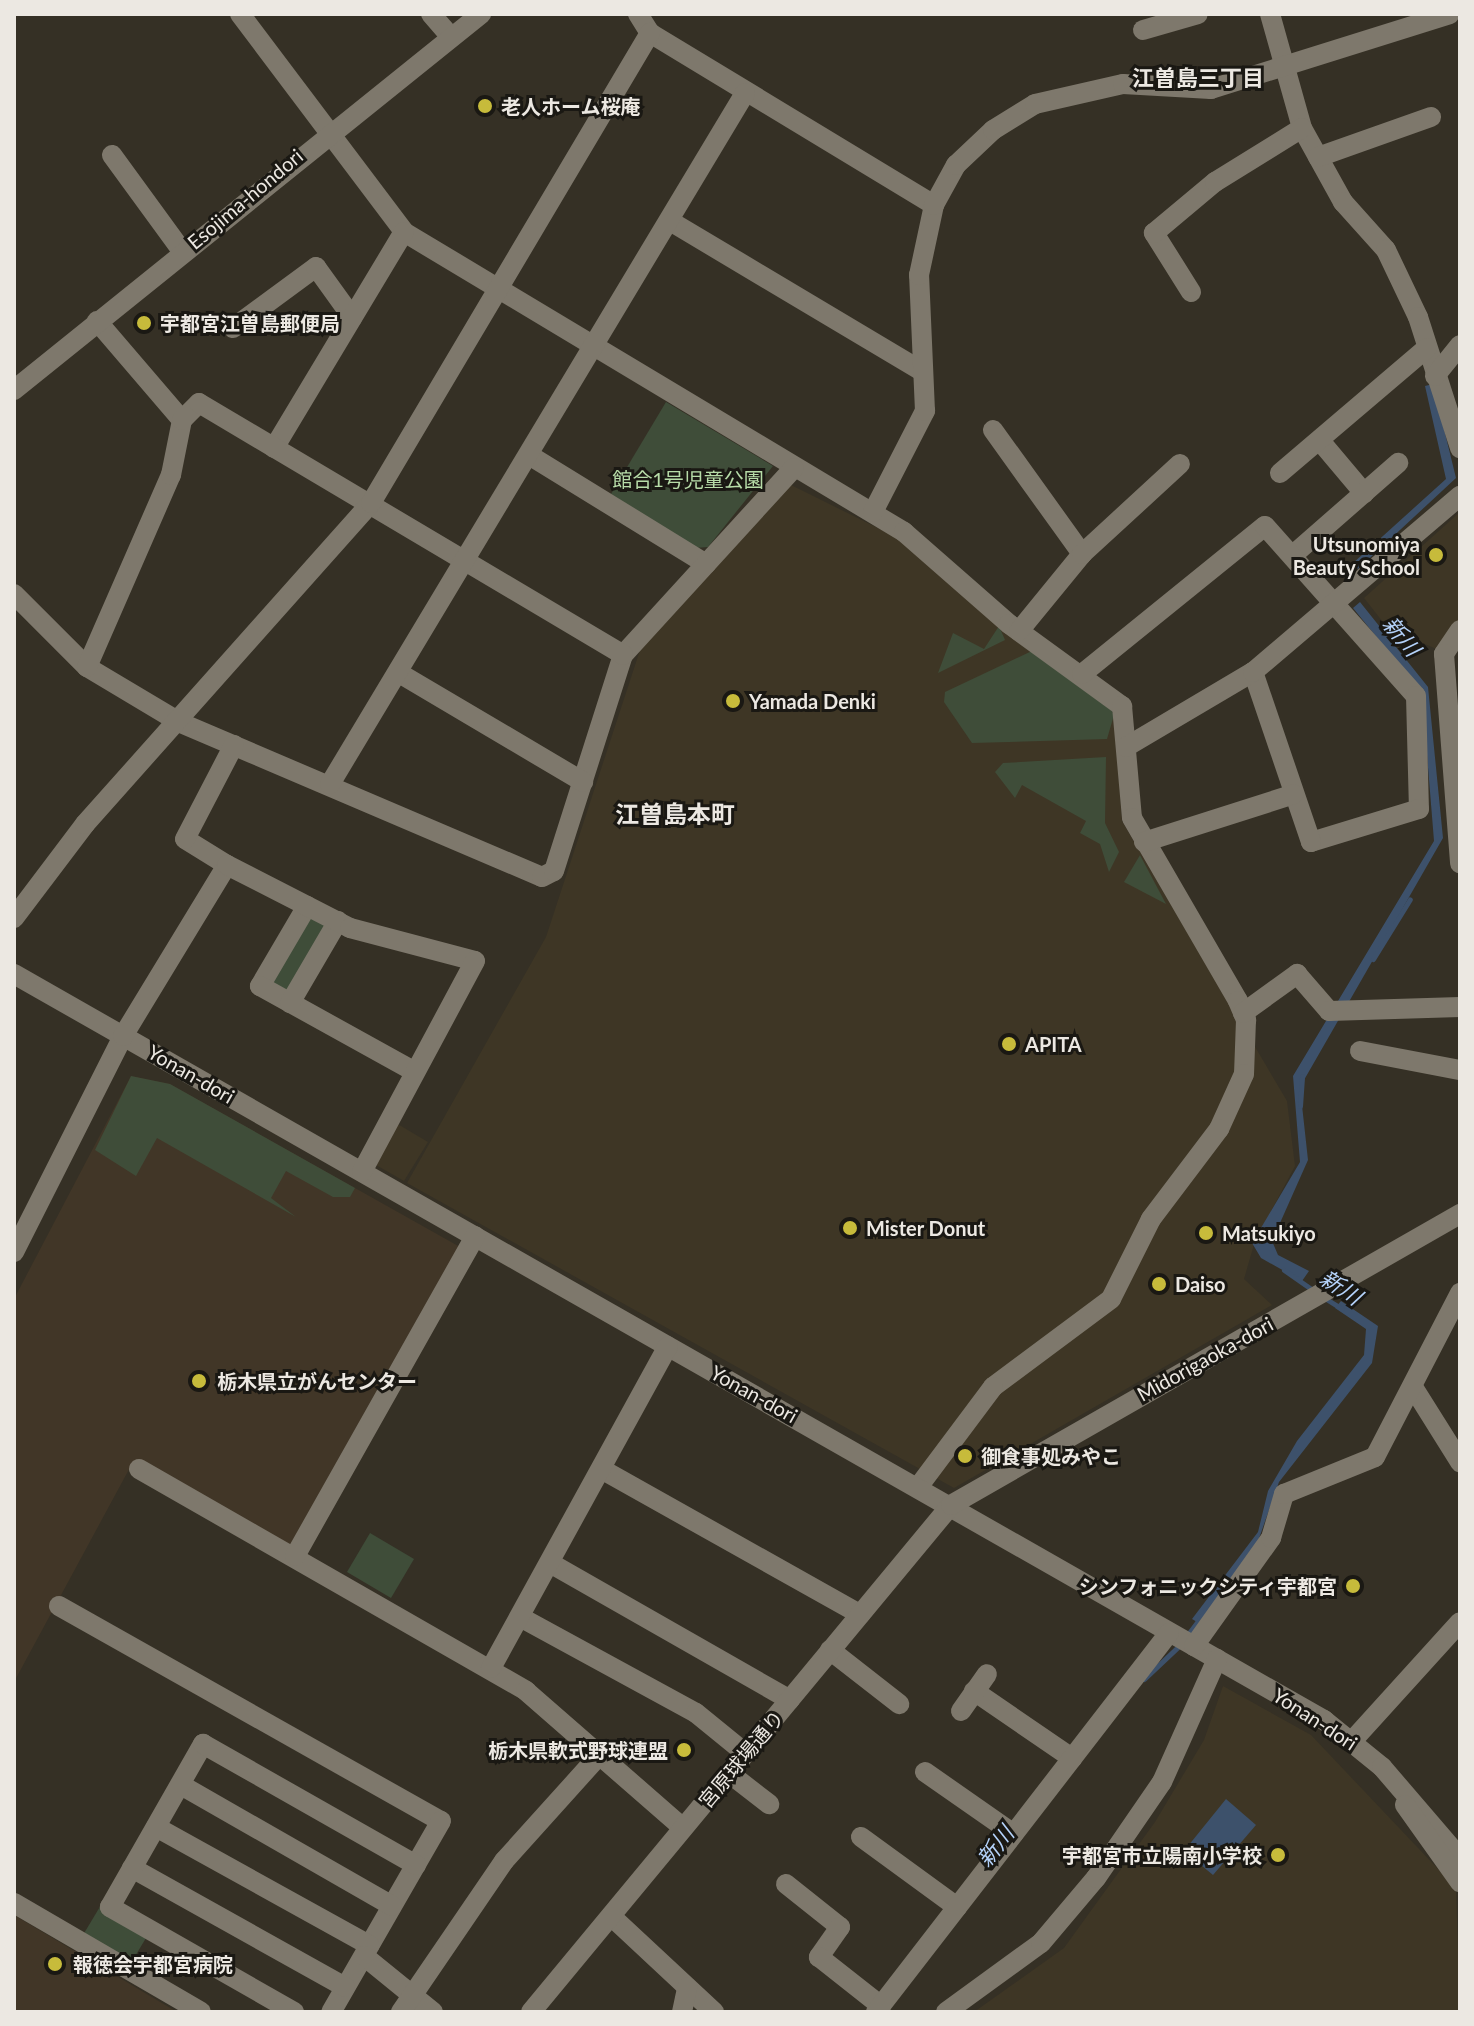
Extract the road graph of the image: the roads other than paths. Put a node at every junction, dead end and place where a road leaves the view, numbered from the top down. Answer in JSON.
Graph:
{"nodes":[{"id":1,"x":240,"y":14,"type":"edge"},
{"id":2,"x":431,"y":14,"type":"edge"},
{"id":3,"x":481,"y":14,"type":"edge"},
{"id":4,"x":638,"y":14,"type":"edge"},
{"id":5,"x":1198,"y":14,"type":"edge"},
{"id":6,"x":1270,"y":14,"type":"edge"},
{"id":7,"x":1450,"y":14,"type":"edge"},
{"id":8,"x":1143,"y":30,"type":"dead end"},
{"id":9,"x":650,"y":33,"type":"junction"},
{"id":10,"x":450,"y":36,"type":"junction"},
{"id":11,"x":1287,"y":64,"type":"junction"},
{"id":12,"x":745,"y":93,"type":"junction"},
{"id":13,"x":1431,"y":117,"type":"dead end"},
{"id":14,"x":1302,"y":128,"type":"junction"},
{"id":15,"x":326,"y":132,"type":"junction"},
{"id":16,"x":112,"y":155,"type":"dead end"},
{"id":17,"x":1318,"y":157,"type":"junction"},
{"id":18,"x":934,"y":205,"type":"junction"},
{"id":19,"x":670,"y":221,"type":"junction"},
{"id":20,"x":404,"y":232,"type":"junction"},
{"id":21,"x":182,"y":251,"type":"junction"},
{"id":22,"x":498,"y":291,"type":"junction"},
{"id":23,"x":1191,"y":292,"type":"dead end"},
{"id":24,"x":352,"y":317,"type":"junction"},
{"id":25,"x":97,"y":321,"type":"junction"},
{"id":26,"x":233,"y":328,"type":"dead end"},
{"id":27,"x":1460,"y":345,"type":"edge"},
{"id":28,"x":594,"y":347,"type":"junction"},
{"id":29,"x":1427,"y":348,"type":"junction"},
{"id":30,"x":920,"y":370,"type":"junction"},
{"id":31,"x":1435,"y":376,"type":"junction"},
{"id":32,"x":14,"y":390,"type":"edge"},
{"id":33,"x":182,"y":420,"type":"junction"},
{"id":34,"x":993,"y":430,"type":"dead end"},
{"id":35,"x":1321,"y":442,"type":"junction"},
{"id":36,"x":274,"y":448,"type":"junction"},
{"id":37,"x":1460,"y":448,"type":"edge"},
{"id":38,"x":529,"y":455,"type":"junction"},
{"id":39,"x":1398,"y":463,"type":"dead end"},
{"id":40,"x":1180,"y":464,"type":"dead end"},
{"id":41,"x":794,"y":468,"type":"junction"},
{"id":42,"x":1280,"y":473,"type":"dead end"},
{"id":43,"x":1364,"y":493,"type":"junction"},
{"id":44,"x":1460,"y":496,"type":"edge"},
{"id":45,"x":371,"y":503,"type":"junction"},
{"id":46,"x":873,"y":512,"type":"junction"},
{"id":47,"x":1082,"y":554,"type":"junction"},
{"id":48,"x":1293,"y":555,"type":"junction"},
{"id":49,"x":465,"y":561,"type":"junction"},
{"id":50,"x":706,"y":564,"type":"junction"},
{"id":51,"x":14,"y":594,"type":"edge"},
{"id":52,"x":1336,"y":600,"type":"junction"},
{"id":53,"x":1460,"y":630,"type":"edge"},
{"id":54,"x":1019,"y":631,"type":"junction"},
{"id":55,"x":623,"y":655,"type":"junction"},
{"id":56,"x":87,"y":667,"type":"junction"},
{"id":57,"x":1253,"y":672,"type":"junction"},
{"id":58,"x":399,"y":673,"type":"junction"},
{"id":59,"x":1082,"y":674,"type":"junction"},
{"id":60,"x":181,"y":723,"type":"junction"},
{"id":61,"x":234,"y":745,"type":"junction"},
{"id":62,"x":1126,"y":747,"type":"junction"},
{"id":63,"x":583,"y":782,"type":"junction"},
{"id":64,"x":330,"y":784,"type":"junction"},
{"id":65,"x":1294,"y":794,"type":"junction"},
{"id":66,"x":1144,"y":842,"type":"junction"},
{"id":67,"x":1460,"y":863,"type":"edge"},
{"id":68,"x":227,"y":865,"type":"junction"},
{"id":69,"x":307,"y":906,"type":"junction"},
{"id":70,"x":14,"y":918,"type":"edge"},
{"id":71,"x":338,"y":921,"type":"junction"},
{"id":72,"x":14,"y":974,"type":"edge"},
{"id":73,"x":290,"y":1003,"type":"junction"},
{"id":74,"x":1460,"y":1007,"type":"edge"},
{"id":75,"x":1243,"y":1013,"type":"junction"},
{"id":76,"x":123,"y":1036,"type":"junction"},
{"id":77,"x":1360,"y":1051,"type":"dead end"},
{"id":78,"x":1460,"y":1070,"type":"edge"},
{"id":79,"x":415,"y":1072,"type":"junction"},
{"id":80,"x":362,"y":1172,"type":"junction"},
{"id":81,"x":1460,"y":1214,"type":"edge"},
{"id":82,"x":475,"y":1236,"type":"junction"},
{"id":83,"x":14,"y":1252,"type":"edge"},
{"id":84,"x":1460,"y":1293,"type":"edge"},
{"id":85,"x":668,"y":1346,"type":"junction"},
{"id":86,"x":1413,"y":1387,"type":"junction"},
{"id":87,"x":1460,"y":1462,"type":"edge"},
{"id":88,"x":139,"y":1469,"type":"dead end"},
{"id":89,"x":603,"y":1470,"type":"junction"},
{"id":90,"x":919,"y":1486,"type":"junction"},
{"id":91,"x":951,"y":1505,"type":"junction"},
{"id":92,"x":295,"y":1556,"type":"junction"},
{"id":93,"x":550,"y":1563,"type":"junction"},
{"id":94,"x":59,"y":1606,"type":"dead end"},
{"id":95,"x":860,"y":1614,"type":"junction"},
{"id":96,"x":520,"y":1617,"type":"junction"},
{"id":97,"x":1460,"y":1622,"type":"edge"},
{"id":98,"x":1169,"y":1633,"type":"junction"},
{"id":99,"x":1194,"y":1646,"type":"junction"},
{"id":100,"x":830,"y":1650,"type":"junction"},
{"id":101,"x":1217,"y":1659,"type":"junction"},
{"id":102,"x":491,"y":1668,"type":"junction"},
{"id":103,"x":790,"y":1700,"type":"junction"},
{"id":104,"x":899,"y":1704,"type":"dead end"},
{"id":105,"x":961,"y":1711,"type":"dead end"},
{"id":106,"x":1353,"y":1740,"type":"junction"},
{"id":107,"x":602,"y":1752,"type":"junction"},
{"id":108,"x":745,"y":1753,"type":"junction"},
{"id":109,"x":1072,"y":1758,"type":"junction"},
{"id":110,"x":1382,"y":1767,"type":"junction"},
{"id":111,"x":925,"y":1772,"type":"dead end"},
{"id":112,"x":729,"y":1773,"type":"junction"},
{"id":113,"x":181,"y":1785,"type":"junction"},
{"id":114,"x":769,"y":1804,"type":"dead end"},
{"id":115,"x":156,"y":1827,"type":"junction"},
{"id":116,"x":683,"y":1828,"type":"junction"},
{"id":117,"x":1014,"y":1834,"type":"junction"},
{"id":118,"x":861,"y":1837,"type":"dead end"},
{"id":119,"x":1460,"y":1838,"type":"edge"},
{"id":120,"x":1460,"y":1858,"type":"edge"},
{"id":121,"x":416,"y":1865,"type":"junction"},
{"id":122,"x":132,"y":1868,"type":"junction"},
{"id":123,"x":1460,"y":1882,"type":"edge"},
{"id":124,"x":786,"y":1884,"type":"dead end"},
{"id":125,"x":14,"y":1903,"type":"edge"},
{"id":126,"x":392,"y":1906,"type":"junction"},
{"id":127,"x":957,"y":1907,"type":"junction"},
{"id":128,"x":611,"y":1916,"type":"junction"},
{"id":129,"x":366,"y":1950,"type":"junction"},
{"id":130,"x":345,"y":1987,"type":"junction"},
{"id":131,"x":687,"y":1988,"type":"junction"},
{"id":132,"x":407,"y":2004,"type":"edge"},
{"id":133,"x":878,"y":2009,"type":"edge"},
{"id":134,"x":201,"y":2012,"type":"edge"},
{"id":135,"x":294,"y":2012,"type":"edge"},
{"id":136,"x":331,"y":2012,"type":"edge"},
{"id":137,"x":433,"y":2012,"type":"edge"},
{"id":138,"x":531,"y":2012,"type":"edge"},
{"id":139,"x":682,"y":2012,"type":"edge"},
{"id":140,"x":714,"y":2012,"type":"edge"},
{"id":141,"x":946,"y":2012,"type":"edge"}],
"edges":[{"from":1,"to":15,"type":"street"},
{"from":2,"to":10,"type":"street"},
{"from":3,"to":10,"type":"street","name":"Esojima-hondori"},
{"from":4,"to":9,"type":"street"},
{"from":5,"to":8,"type":"street"},
{"from":6,"to":11,"type":"street"},
{"from":7,"to":11,"type":"street"},
{"from":9,"to":12,"type":"street"},
{"from":9,"to":22,"type":"street"},
{"from":10,"to":15,"type":"street","name":"Esojima-hondori"},
{"from":11,"to":14,"type":"street"},
{"from":11,"to":18,"type":"street"},
{"from":12,"to":18,"type":"street"},
{"from":12,"to":19,"type":"street"},
{"from":13,"to":17,"type":"street"},
{"from":14,"to":17,"type":"street"},
{"from":14,"to":23,"type":"street"},
{"from":15,"to":20,"type":"street"},
{"from":15,"to":21,"type":"street","name":"Esojima-hondori"},
{"from":16,"to":21,"type":"street"},
{"from":17,"to":29,"type":"street"},
{"from":18,"to":30,"type":"street"},
{"from":19,"to":28,"type":"street"},
{"from":19,"to":30,"type":"street"},
{"from":20,"to":22,"type":"street"},
{"from":20,"to":24,"type":"street"},
{"from":21,"to":25,"type":"street","name":"Esojima-hondori"},
{"from":22,"to":28,"type":"street"},
{"from":22,"to":45,"type":"street"},
{"from":24,"to":26,"type":"street"},
{"from":24,"to":36,"type":"street"},
{"from":25,"to":32,"type":"street","name":"Esojima-hondori"},
{"from":25,"to":33,"type":"street"},
{"from":27,"to":31,"type":"street"},
{"from":28,"to":38,"type":"street"},
{"from":28,"to":41,"type":"street"},
{"from":29,"to":31,"type":"street"},
{"from":29,"to":35,"type":"street"},
{"from":30,"to":46,"type":"street"},
{"from":31,"to":37,"type":"street"},
{"from":33,"to":36,"type":"street"},
{"from":33,"to":56,"type":"street"},
{"from":34,"to":47,"type":"street"},
{"from":35,"to":42,"type":"street"},
{"from":35,"to":43,"type":"street"},
{"from":36,"to":45,"type":"street"},
{"from":38,"to":49,"type":"street"},
{"from":38,"to":50,"type":"street"},
{"from":39,"to":43,"type":"street"},
{"from":40,"to":47,"type":"street"},
{"from":41,"to":46,"type":"street"},
{"from":41,"to":50,"type":"street"},
{"from":43,"to":48,"type":"street"},
{"from":44,"to":52,"type":"street"},
{"from":45,"to":49,"type":"street"},
{"from":45,"to":60,"type":"street"},
{"from":46,"to":54,"type":"street"},
{"from":47,"to":54,"type":"street"},
{"from":48,"to":52,"type":"street"},
{"from":48,"to":59,"type":"street"},
{"from":49,"to":55,"type":"street"},
{"from":49,"to":58,"type":"street"},
{"from":50,"to":55,"type":"street"},
{"from":51,"to":56,"type":"street"},
{"from":52,"to":57,"type":"street"},
{"from":52,"to":65,"type":"street"},
{"from":53,"to":67,"type":"street"},
{"from":54,"to":59,"type":"street"},
{"from":55,"to":63,"type":"street"},
{"from":56,"to":60,"type":"street"},
{"from":57,"to":62,"type":"street"},
{"from":57,"to":65,"type":"street"},
{"from":58,"to":63,"type":"street"},
{"from":58,"to":64,"type":"street"},
{"from":59,"to":62,"type":"street"},
{"from":60,"to":61,"type":"street"},
{"from":60,"to":70,"type":"street"},
{"from":61,"to":64,"type":"street"},
{"from":61,"to":68,"type":"street"},
{"from":62,"to":66,"type":"street"},
{"from":63,"to":64,"type":"street"},
{"from":65,"to":66,"type":"street"},
{"from":66,"to":75,"type":"street"},
{"from":68,"to":69,"type":"street"},
{"from":68,"to":76,"type":"street"},
{"from":69,"to":71,"type":"street"},
{"from":69,"to":73,"type":"street"},
{"from":71,"to":73,"type":"street"},
{"from":71,"to":79,"type":"street"},
{"from":72,"to":76,"type":"street","name":"Yonan-dori"},
{"from":73,"to":79,"type":"street"},
{"from":74,"to":75,"type":"street"},
{"from":75,"to":90,"type":"street"},
{"from":76,"to":80,"type":"street","name":"Yonan-dori"},
{"from":76,"to":83,"type":"street"},
{"from":77,"to":78,"type":"street"},
{"from":79,"to":80,"type":"street"},
{"from":80,"to":82,"type":"street","name":"Yonan-dori"},
{"from":81,"to":91,"type":"street","name":"Midorigaoka-dori"},
{"from":82,"to":85,"type":"street","name":"Yonan-dori"},
{"from":82,"to":92,"type":"street"},
{"from":84,"to":86,"type":"street"},
{"from":85,"to":89,"type":"street"},
{"from":85,"to":90,"type":"street","name":"Yonan-dori"},
{"from":86,"to":87,"type":"street"},
{"from":86,"to":99,"type":"street"},
{"from":88,"to":92,"type":"street"},
{"from":89,"to":93,"type":"street"},
{"from":89,"to":95,"type":"street"},
{"from":90,"to":91,"type":"street","name":"Yonan-dori"},
{"from":91,"to":95,"type":"street","name":"宮原球場通り"},
{"from":91,"to":98,"type":"street","name":"Yonan-dori"},
{"from":92,"to":102,"type":"street"},
{"from":93,"to":96,"type":"street"},
{"from":93,"to":103,"type":"street"},
{"from":94,"to":121,"type":"street"},
{"from":95,"to":100,"type":"street","name":"宮原球場通り"},
{"from":96,"to":102,"type":"street"},
{"from":96,"to":108,"type":"street"},
{"from":97,"to":106,"type":"street"},
{"from":98,"to":99,"type":"street","name":"Yonan-dori"},
{"from":98,"to":109,"type":"street"},
{"from":99,"to":101,"type":"street","name":"Yonan-dori"},
{"from":100,"to":103,"type":"street","name":"宮原球場通り"},
{"from":100,"to":104,"type":"street"},
{"from":101,"to":106,"type":"street","name":"Yonan-dori"},
{"from":101,"to":141,"type":"street"},
{"from":102,"to":107,"type":"street"},
{"from":103,"to":108,"type":"street","name":"宮原球場通り"},
{"from":105,"to":109,"type":"street"},
{"from":106,"to":110,"type":"street","name":"Yonan-dori"},
{"from":107,"to":116,"type":"street"},
{"from":107,"to":132,"type":"street"},
{"from":108,"to":112,"type":"street","name":"宮原球場通り"},
{"from":109,"to":117,"type":"street"},
{"from":110,"to":119,"type":"street"},
{"from":110,"to":120,"type":"street","name":"Yonan-dori"},
{"from":110,"to":123,"type":"street"},
{"from":111,"to":117,"type":"street"},
{"from":112,"to":114,"type":"street"},
{"from":112,"to":116,"type":"street","name":"宮原球場通り"},
{"from":113,"to":115,"type":"street"},
{"from":113,"to":121,"type":"street"},
{"from":113,"to":126,"type":"street"},
{"from":115,"to":122,"type":"street"},
{"from":115,"to":129,"type":"street"},
{"from":116,"to":128,"type":"street","name":"宮原球場通り"},
{"from":117,"to":127,"type":"street"},
{"from":118,"to":127,"type":"street"},
{"from":121,"to":126,"type":"street"},
{"from":122,"to":130,"type":"street"},
{"from":122,"to":135,"type":"street"},
{"from":124,"to":133,"type":"street"},
{"from":125,"to":134,"type":"street"},
{"from":126,"to":129,"type":"street"},
{"from":127,"to":133,"type":"street"},
{"from":128,"to":131,"type":"street"},
{"from":128,"to":138,"type":"street","name":"宮原球場通り"},
{"from":129,"to":130,"type":"street"},
{"from":129,"to":132,"type":"street"},
{"from":130,"to":136,"type":"street"},
{"from":131,"to":139,"type":"street"},
{"from":131,"to":140,"type":"street"},
{"from":132,"to":137,"type":"street"}]}
